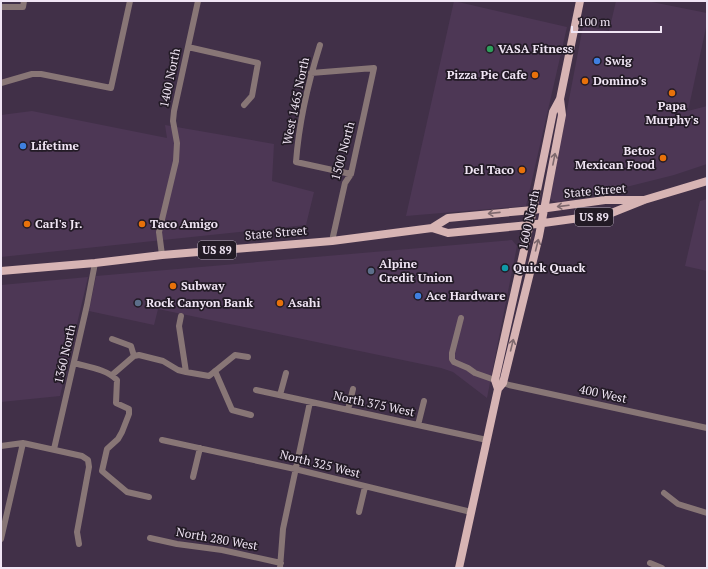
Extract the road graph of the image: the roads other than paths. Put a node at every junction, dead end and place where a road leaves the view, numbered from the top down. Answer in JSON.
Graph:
{"nodes":[{"id":1,"x":130,"y":1,"type":"edge"},
{"id":2,"x":198,"y":1,"type":"edge"},
{"id":3,"x":580,"y":1,"type":"edge"},
{"id":4,"x":23,"y":4,"type":"edge"},
{"id":5,"x":1,"y":7,"type":"edge"},
{"id":6,"x":320,"y":45,"type":"dead end"},
{"id":7,"x":188,"y":47,"type":"junction"},
{"id":8,"x":311,"y":74,"type":"junction"},
{"id":9,"x":1,"y":83,"type":"edge"},
{"id":10,"x":560,"y":99,"type":"junction"},
{"id":11,"x":244,"y":105,"type":"dead end"},
{"id":12,"x":350,"y":174,"type":"junction"},
{"id":13,"x":707,"y":181,"type":"edge"},
{"id":14,"x":644,"y":200,"type":"junction"},
{"id":15,"x":544,"y":208,"type":"junction"},
{"id":16,"x":533,"y":210,"type":"junction"},
{"id":17,"x":541,"y":224,"type":"junction"},
{"id":18,"x":529,"y":225,"type":"junction"},
{"id":19,"x":432,"y":228,"type":"junction"},
{"id":20,"x":332,"y":241,"type":"junction"},
{"id":21,"x":162,"y":255,"type":"junction"},
{"id":22,"x":95,"y":263,"type":"junction"},
{"id":23,"x":1,"y":271,"type":"edge"},
{"id":24,"x":181,"y":316,"type":"dead end"},
{"id":25,"x":461,"y":318,"type":"dead end"},
{"id":26,"x":112,"y":338,"type":"dead end"},
{"id":27,"x":134,"y":356,"type":"junction"},
{"id":28,"x":248,"y":357,"type":"dead end"},
{"id":29,"x":74,"y":363,"type":"junction"},
{"id":30,"x":215,"y":371,"type":"junction"},
{"id":31,"x":186,"y":372,"type":"junction"},
{"id":32,"x":286,"y":373,"type":"dead end"},
{"id":33,"x":112,"y":375,"type":"junction"},
{"id":34,"x":495,"y":380,"type":"junction"},
{"id":35,"x":500,"y":386,"type":"junction"},
{"id":36,"x":353,"y":389,"type":"dead end"},
{"id":37,"x":256,"y":390,"type":"dead end"},
{"id":38,"x":280,"y":395,"type":"junction"},
{"id":39,"x":424,"y":401,"type":"dead end"},
{"id":40,"x":310,"y":402,"type":"junction"},
{"id":41,"x":348,"y":410,"type":"junction"},
{"id":42,"x":251,"y":415,"type":"dead end"},
{"id":43,"x":418,"y":425,"type":"junction"},
{"id":44,"x":707,"y":428,"type":"edge"},
{"id":45,"x":162,"y":440,"type":"dead end"},
{"id":46,"x":487,"y":440,"type":"junction"},
{"id":47,"x":23,"y":443,"type":"junction"},
{"id":48,"x":1,"y":446,"type":"edge"},
{"id":49,"x":200,"y":448,"type":"junction"},
{"id":50,"x":54,"y":449,"type":"junction"},
{"id":51,"x":295,"y":469,"type":"junction"},
{"id":52,"x":193,"y":477,"type":"dead end"},
{"id":53,"x":365,"y":487,"type":"junction"},
{"id":54,"x":664,"y":493,"type":"dead end"},
{"id":55,"x":149,"y":497,"type":"dead end"},
{"id":56,"x":359,"y":512,"type":"dead end"},
{"id":57,"x":471,"y":512,"type":"junction"},
{"id":58,"x":707,"y":513,"type":"edge"},
{"id":59,"x":150,"y":538,"type":"dead end"},
{"id":60,"x":1,"y":539,"type":"edge"},
{"id":61,"x":79,"y":544,"type":"dead end"},
{"id":62,"x":650,"y":563,"type":"dead end"},
{"id":63,"x":281,"y":565,"type":"edge"},
{"id":64,"x":459,"y":568,"type":"edge"},
{"id":65,"x":662,"y":568,"type":"edge"}],
"edges":[{"from":1,"to":9,"type":"street"},
{"from":2,"to":7,"type":"street","name":"1400 North"},
{"from":3,"to":10,"type":"main road","name":"1600 North"},
{"from":4,"to":5,"type":"street"},
{"from":6,"to":8,"type":"street","name":"West 1465 North"},
{"from":7,"to":11,"type":"street"},
{"from":7,"to":21,"type":"street","name":"1400 North"},
{"from":8,"to":12,"type":"street","name":"West 1465 North"},
{"from":8,"to":12,"type":"street","name":"1500 North"},
{"from":15,"to":10,"type":"main road","name":"1600 North","one_way":true},
{"from":10,"to":16,"type":"main road","name":"1600 North"},
{"from":12,"to":20,"type":"street","name":"1500 North"},
{"from":13,"to":14,"type":"main road","name":"State Street","number":"US 89"},
{"from":14,"to":15,"type":"main road","name":"State Street","number":"US 89","one_way":true},
{"from":14,"to":17,"type":"main road","name":"State Street","number":"US 89"},
{"from":15,"to":16,"type":"main road","name":"State Street","number":"US 89"},
{"from":15,"to":17,"type":"main road","name":"1600 North"},
{"from":16,"to":18,"type":"main road","name":"1600 North"},
{"from":16,"to":19,"type":"main road","name":"State Street","number":"US 89","one_way":true},
{"from":17,"to":18,"type":"main road","name":"State Street","number":"US 89"},
{"from":35,"to":17,"type":"main road","name":"1600 North","one_way":true},
{"from":18,"to":19,"type":"main road","name":"State Street","number":"US 89"},
{"from":18,"to":34,"type":"main road","name":"1600 North"},
{"from":19,"to":20,"type":"main road","name":"State Street","number":"US 89"},
{"from":20,"to":21,"type":"main road","name":"State Street","number":"US 89"},
{"from":21,"to":22,"type":"main road","name":"State Street","number":"US 89"},
{"from":22,"to":23,"type":"main road","name":"State Street","number":"US 89"},
{"from":22,"to":29,"type":"street","name":"1360 North"},
{"from":24,"to":31,"type":"street"},
{"from":25,"to":34,"type":"street"},
{"from":26,"to":27,"type":"street"},
{"from":27,"to":31,"type":"street"},
{"from":27,"to":33,"type":"street"},
{"from":28,"to":30,"type":"street"},
{"from":29,"to":33,"type":"street"},
{"from":29,"to":50,"type":"street","name":"1360 North"},
{"from":30,"to":31,"type":"street"},
{"from":30,"to":42,"type":"street"},
{"from":32,"to":38,"type":"street"},
{"from":33,"to":55,"type":"street"},
{"from":34,"to":35,"type":"main road"},
{"from":35,"to":44,"type":"street","name":"400 West"},
{"from":35,"to":46,"type":"main road","name":"1600 North"},
{"from":36,"to":41,"type":"street"},
{"from":37,"to":38,"type":"street","name":"North 375 West"},
{"from":38,"to":40,"type":"street","name":"North 375 West"},
{"from":39,"to":43,"type":"street"},
{"from":40,"to":41,"type":"street","name":"North 375 West"},
{"from":40,"to":51,"type":"street"},
{"from":41,"to":43,"type":"street","name":"North 375 West"},
{"from":43,"to":46,"type":"street","name":"North 375 West"},
{"from":45,"to":49,"type":"street","name":"North 325 West"},
{"from":46,"to":57,"type":"main road","name":"1600 North"},
{"from":47,"to":48,"type":"street"},
{"from":47,"to":50,"type":"street"},
{"from":47,"to":60,"type":"street"},
{"from":49,"to":51,"type":"street","name":"North 325 West"},
{"from":49,"to":52,"type":"street"},
{"from":50,"to":61,"type":"street"},
{"from":51,"to":53,"type":"street","name":"North 325 West"},
{"from":51,"to":63,"type":"street"},
{"from":53,"to":56,"type":"street"},
{"from":53,"to":57,"type":"street","name":"North 325 West"},
{"from":54,"to":58,"type":"street"},
{"from":57,"to":64,"type":"main road","name":"1600 North"},
{"from":59,"to":63,"type":"street","name":"North 280 West"},
{"from":62,"to":65,"type":"street"}]}
